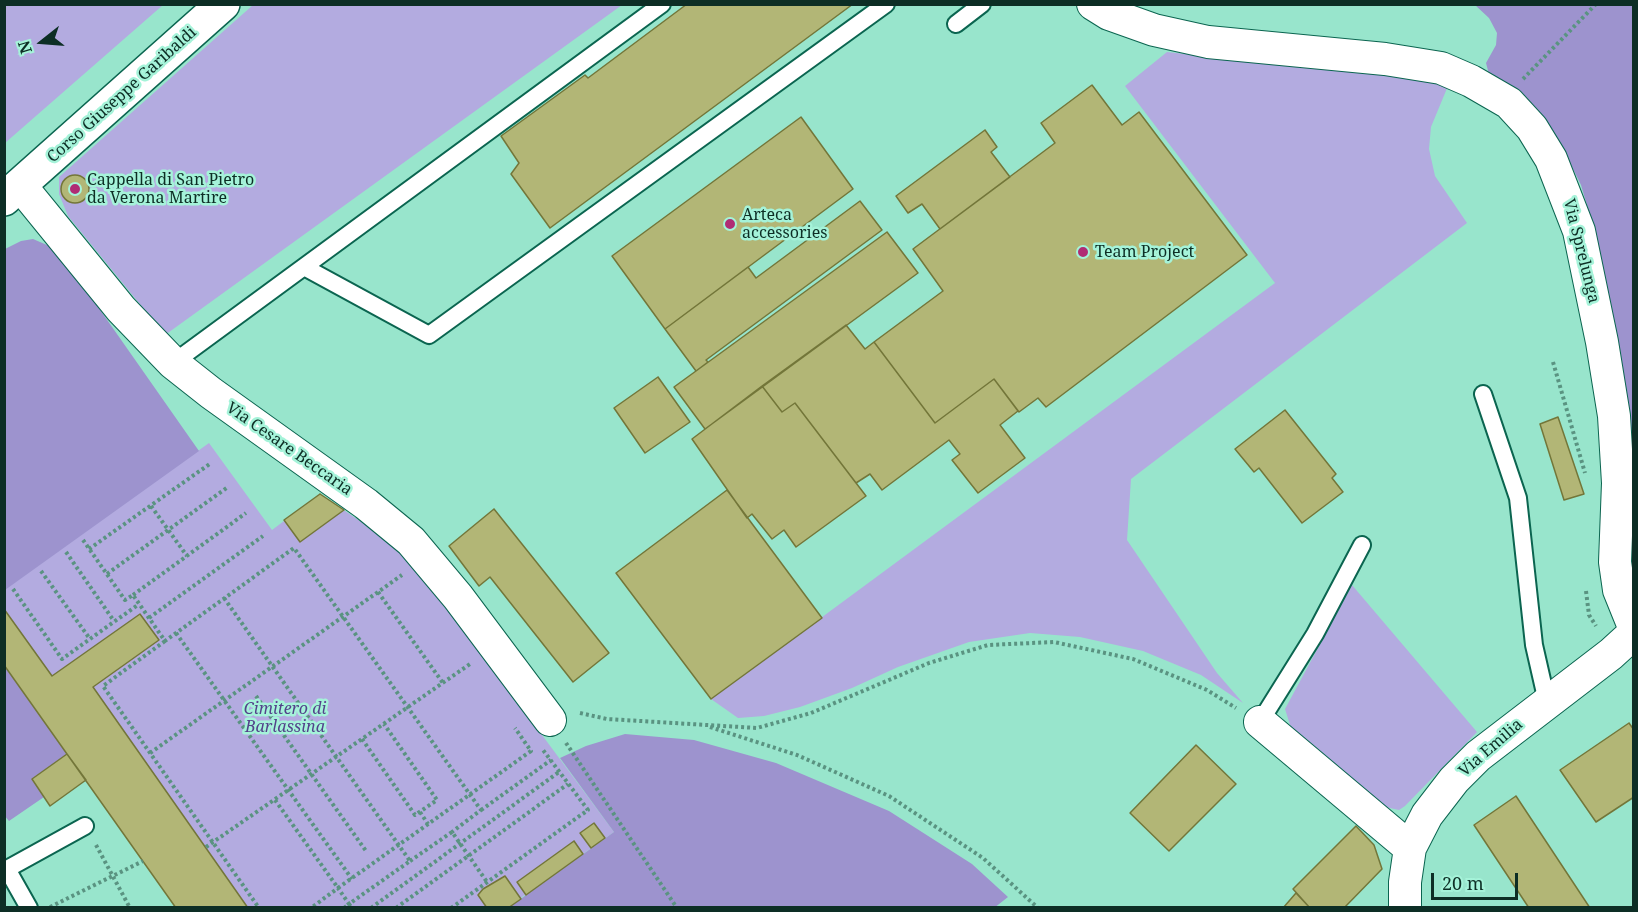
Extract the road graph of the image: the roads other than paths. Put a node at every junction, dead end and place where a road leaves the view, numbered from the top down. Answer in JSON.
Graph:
{"nodes":[{"id":1,"x":223,"y":4,"type":"edge"},
{"id":2,"x":662,"y":4,"type":"edge"},
{"id":3,"x":886,"y":4,"type":"edge"},
{"id":4,"x":982,"y":4,"type":"edge"},
{"id":5,"x":1094,"y":4,"type":"edge"},
{"id":6,"x":956,"y":24,"type":"dead end"},
{"id":7,"x":12,"y":192,"type":"edge"},
{"id":8,"x":304,"y":267,"type":"junction"},
{"id":9,"x":173,"y":363,"type":"junction"},
{"id":10,"x":1483,"y":394,"type":"dead end"},
{"id":11,"x":1362,"y":545,"type":"dead end"},
{"id":12,"x":1629,"y":636,"type":"edge"},
{"id":13,"x":1547,"y":702,"type":"junction"},
{"id":14,"x":564,"y":717,"type":"road end"},
{"id":15,"x":1260,"y":722,"type":"joint"},
{"id":16,"x":85,"y":826,"type":"road end"},
{"id":17,"x":1410,"y":848,"type":"junction"},
{"id":18,"x":29,"y":908,"type":"edge"},
{"id":19,"x":1405,"y":908,"type":"edge"}],
"edges":[{"from":1,"to":7,"type":"main road","name":"Corso Giuseppe Garibaldi"},
{"from":2,"to":8,"type":"lane"},
{"from":3,"to":8,"type":"lane"},
{"from":4,"to":6,"type":"lane"},
{"from":5,"to":12,"type":"street","name":"Via Sprelunga"},
{"from":7,"to":9,"type":"street","name":"Via Cesare Beccaria"},
{"from":8,"to":9,"type":"lane"},
{"from":9,"to":14,"type":"street","name":"Via Cesare Beccaria"},
{"from":10,"to":13,"type":"lane"},
{"from":11,"to":15,"type":"lane"},
{"from":12,"to":13,"type":"street","name":"Via Emilia"},
{"from":13,"to":17,"type":"street","name":"Via Emilia"},
{"from":15,"to":17,"type":"street"},
{"from":16,"to":18,"type":"lane"},
{"from":17,"to":19,"type":"street","name":"Via Emilia"}]}
